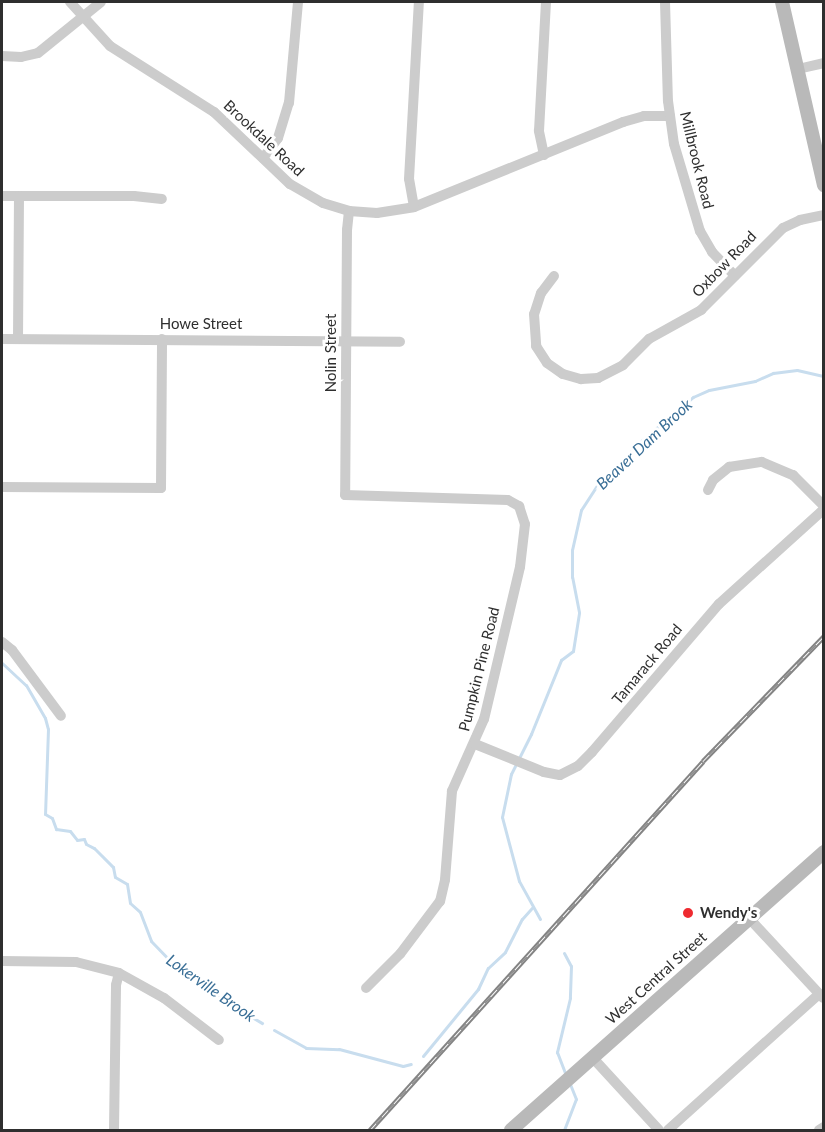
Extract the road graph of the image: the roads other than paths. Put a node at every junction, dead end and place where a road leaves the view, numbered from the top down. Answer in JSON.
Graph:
{"nodes":[{"id":1,"x":70,"y":2,"type":"edge"},
{"id":2,"x":101,"y":2,"type":"edge"},
{"id":3,"x":298,"y":2,"type":"edge"},
{"id":4,"x":419,"y":2,"type":"edge"},
{"id":5,"x":546,"y":2,"type":"edge"},
{"id":6,"x":665,"y":2,"type":"edge"},
{"id":7,"x":782,"y":2,"type":"edge"},
{"id":8,"x":82,"y":16,"type":"junction"},
{"id":9,"x":2,"y":56,"type":"edge"},
{"id":10,"x":824,"y":63,"type":"edge"},
{"id":11,"x":798,"y":69,"type":"junction"},
{"id":12,"x":670,"y":116,"type":"junction"},
{"id":13,"x":544,"y":155,"type":"junction"},
{"id":14,"x":263,"y":158,"type":"junction"},
{"id":15,"x":824,"y":185,"type":"edge"},
{"id":16,"x":2,"y":196,"type":"edge"},
{"id":17,"x":19,"y":196,"type":"junction"},
{"id":18,"x":162,"y":198,"type":"dead end"},
{"id":19,"x":414,"y":207,"type":"junction"},
{"id":20,"x":350,"y":211,"type":"junction"},
{"id":21,"x":824,"y":215,"type":"edge"},
{"id":22,"x":554,"y":276,"type":"dead end"},
{"id":23,"x":735,"y":276,"type":"junction"},
{"id":24,"x":2,"y":339,"type":"edge"},
{"id":25,"x":18,"y":339,"type":"junction"},
{"id":26,"x":162,"y":339,"type":"junction"},
{"id":27,"x":346,"y":341,"type":"junction"},
{"id":28,"x":400,"y":342,"type":"dead end"},
{"id":29,"x":2,"y":488,"type":"edge"},
{"id":30,"x":708,"y":490,"type":"dead end"},
{"id":31,"x":519,"y":506,"type":"joint"},
{"id":32,"x":824,"y":508,"type":"edge"},
{"id":33,"x":2,"y":642,"type":"edge"},
{"id":34,"x":61,"y":716,"type":"dead end"},
{"id":35,"x":475,"y":744,"type":"junction"},
{"id":36,"x":824,"y":852,"type":"edge"},
{"id":37,"x":748,"y":917,"type":"junction"},
{"id":38,"x":2,"y":961,"type":"edge"},
{"id":39,"x":119,"y":973,"type":"junction"},
{"id":40,"x":366,"y":988,"type":"dead end"},
{"id":41,"x":821,"y":996,"type":"edge"},
{"id":42,"x":219,"y":1040,"type":"dead end"},
{"id":43,"x":592,"y":1057,"type":"junction"},
{"id":44,"x":824,"y":1126,"type":"edge"},
{"id":45,"x":114,"y":1131,"type":"edge"},
{"id":46,"x":511,"y":1131,"type":"edge"},
{"id":47,"x":659,"y":1131,"type":"edge"},
{"id":48,"x":668,"y":1131,"type":"edge"},
{"id":49,"x":819,"y":1131,"type":"edge"}],
"edges":[{"from":1,"to":8,"type":"street","name":"Brookdale Road"},
{"from":2,"to":8,"type":"street"},
{"from":3,"to":14,"type":"street"},
{"from":4,"to":19,"type":"street"},
{"from":5,"to":13,"type":"street"},
{"from":6,"to":12,"type":"street","name":"Millbrook Road"},
{"from":7,"to":11,"type":"main road"},
{"from":8,"to":9,"type":"street"},
{"from":8,"to":14,"type":"street","name":"Brookdale Road"},
{"from":10,"to":11,"type":"street"},
{"from":11,"to":15,"type":"main road"},
{"from":12,"to":13,"type":"street","name":"Brookdale Road"},
{"from":12,"to":23,"type":"street","name":"Millbrook Road"},
{"from":13,"to":19,"type":"street","name":"Brookdale Road"},
{"from":14,"to":20,"type":"street","name":"Brookdale Road"},
{"from":16,"to":17,"type":"street"},
{"from":17,"to":18,"type":"street"},
{"from":17,"to":25,"type":"street"},
{"from":19,"to":20,"type":"street","name":"Brookdale Road"},
{"from":20,"to":27,"type":"street","name":"Nolin Street"},
{"from":21,"to":23,"type":"street","name":"Oxbow Road"},
{"from":22,"to":23,"type":"street","name":"Oxbow Road"},
{"from":24,"to":25,"type":"street","name":"Howe Street"},
{"from":25,"to":26,"type":"street","name":"Howe Street"},
{"from":26,"to":27,"type":"street","name":"Howe Street"},
{"from":26,"to":29,"type":"street"},
{"from":27,"to":28,"type":"street","name":"Howe Street"},
{"from":27,"to":31,"type":"street","name":"Nolin Street"},
{"from":30,"to":32,"type":"street"},
{"from":31,"to":35,"type":"street","name":"Pumpkin Pine Road"},
{"from":32,"to":35,"type":"street","name":"Tamarack Road"},
{"from":33,"to":34,"type":"street"},
{"from":35,"to":40,"type":"street","name":"Pumpkin Pine Road"},
{"from":36,"to":37,"type":"main road","name":"West Central Street"},
{"from":37,"to":41,"type":"street"},
{"from":37,"to":43,"type":"main road","name":"West Central Street"},
{"from":38,"to":39,"type":"street"},
{"from":39,"to":42,"type":"street"},
{"from":39,"to":45,"type":"street"},
{"from":41,"to":48,"type":"street"},
{"from":43,"to":46,"type":"main road","name":"West Central Street"},
{"from":43,"to":47,"type":"street"},
{"from":44,"to":49,"type":"street"}]}
